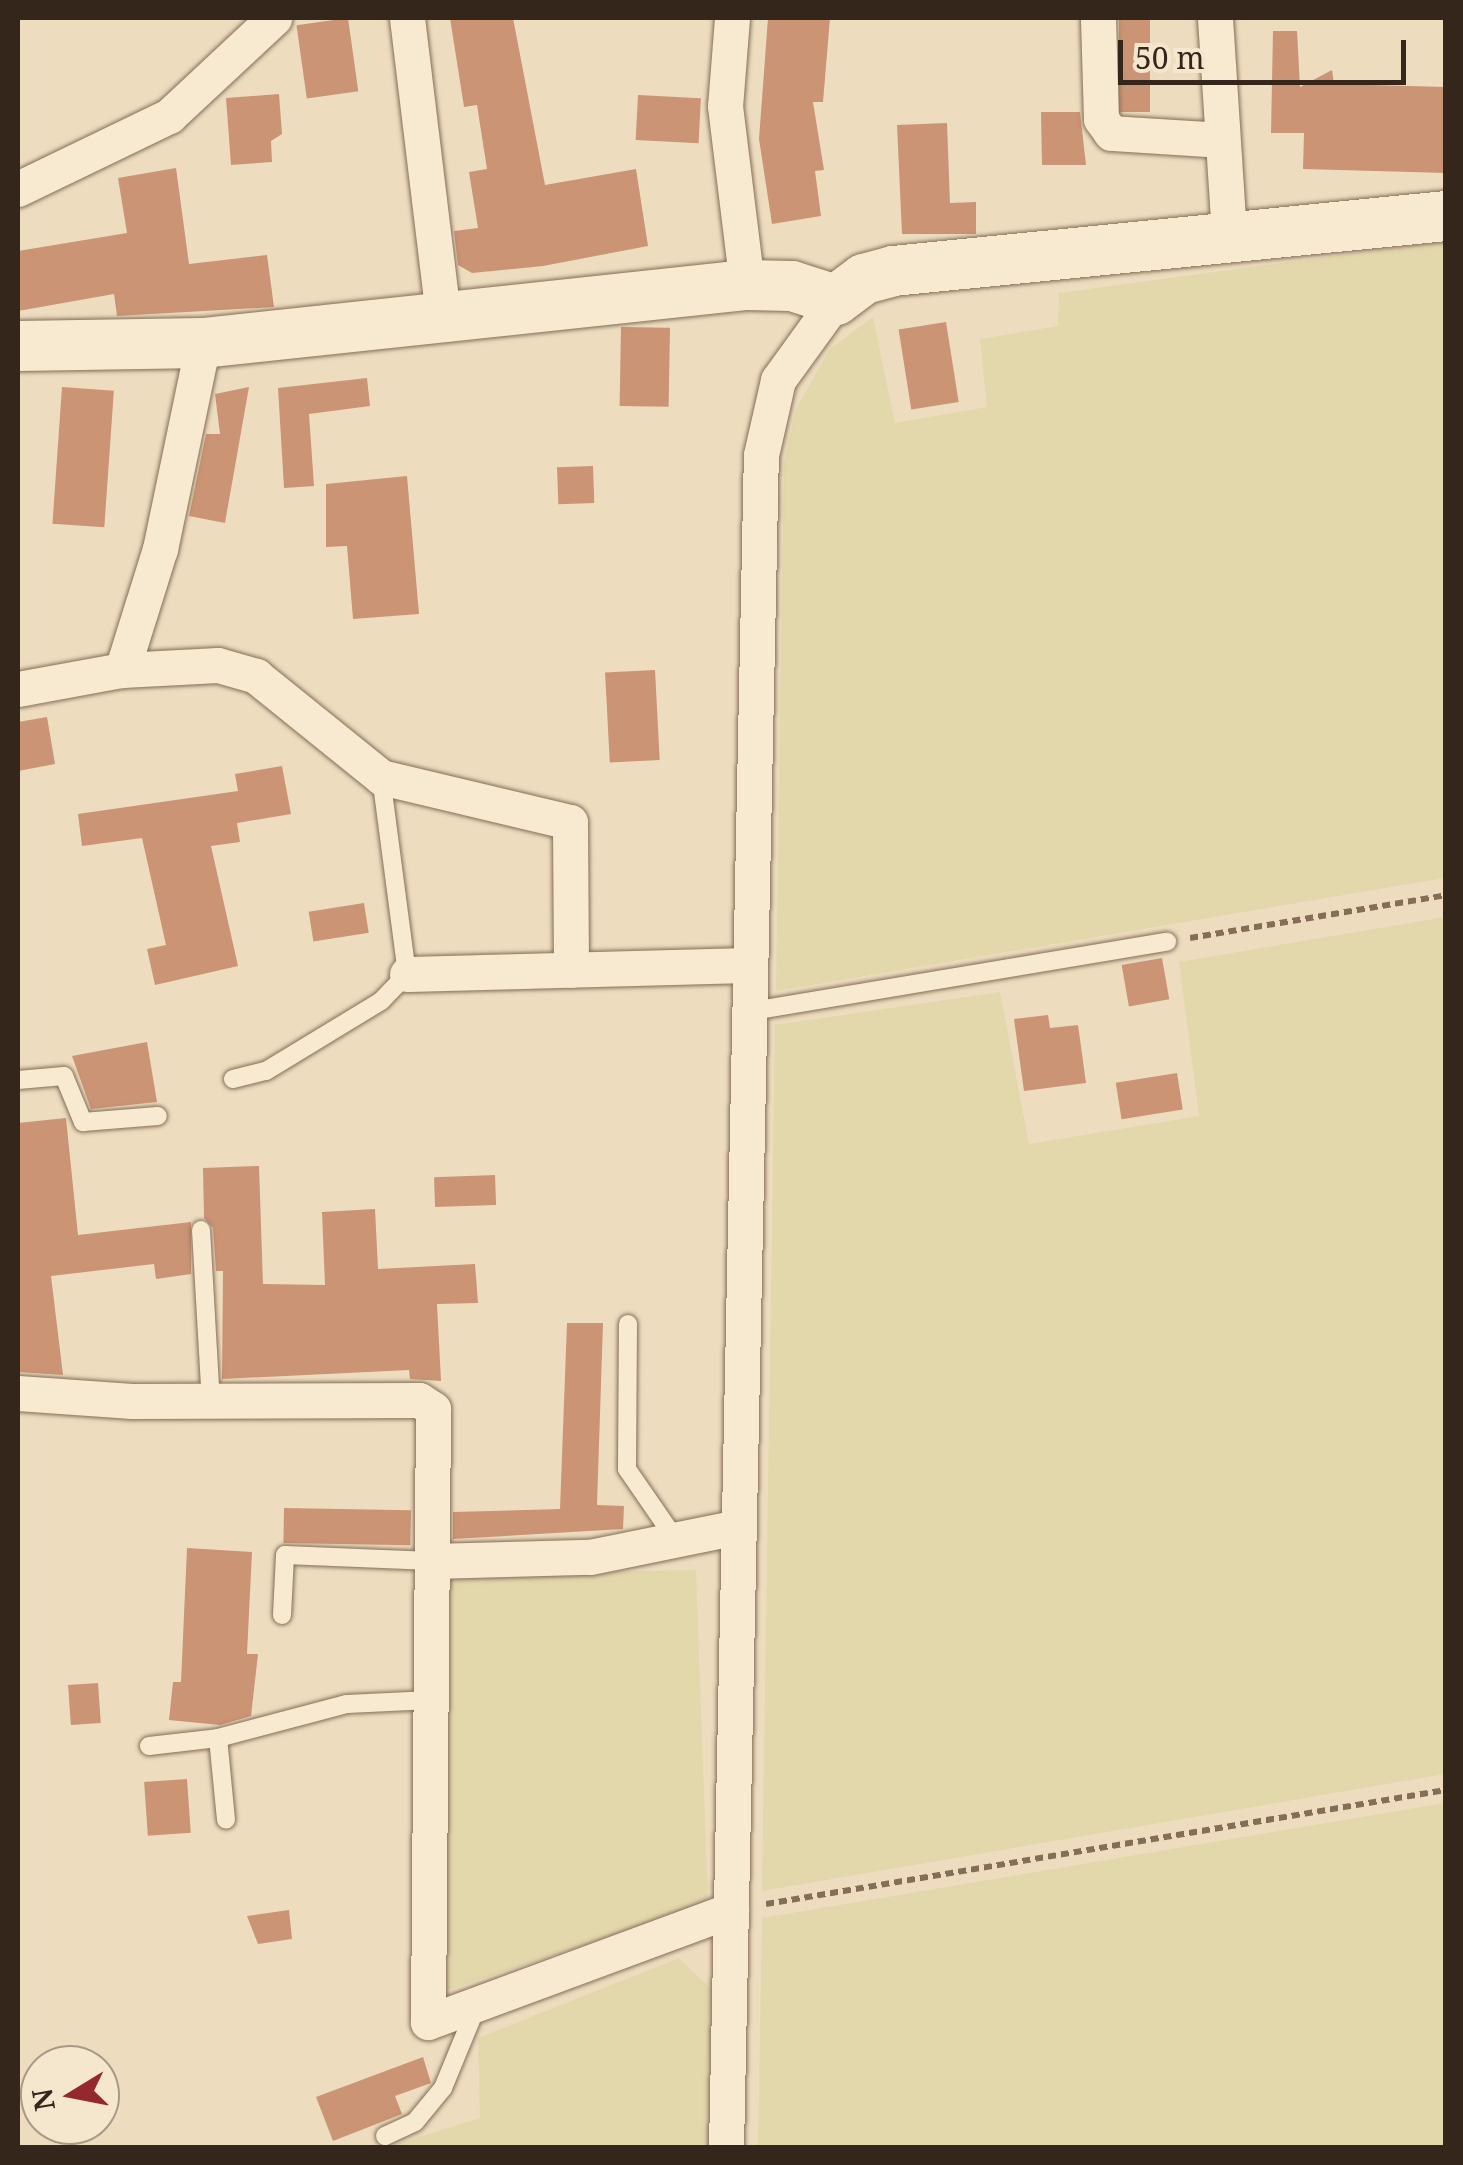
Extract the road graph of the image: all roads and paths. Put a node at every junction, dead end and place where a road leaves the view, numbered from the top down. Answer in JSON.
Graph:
{"nodes":[{"id":1,"x":274,"y":18,"type":"edge"},
{"id":2,"x":407,"y":18,"type":"edge"},
{"id":3,"x":732,"y":18,"type":"edge"},
{"id":4,"x":1098,"y":18,"type":"edge"},
{"id":5,"x":1215,"y":18,"type":"edge"},
{"id":6,"x":1221,"y":140,"type":"junction"},
{"id":7,"x":18,"y":189,"type":"edge"},
{"id":8,"x":1446,"y":216,"type":"edge"},
{"id":9,"x":1229,"y":238,"type":"junction"},
{"id":10,"x":747,"y":286,"type":"junction"},
{"id":11,"x":836,"y":300,"type":"junction"},
{"id":12,"x":443,"y":315,"type":"junction"},
{"id":13,"x":203,"y":343,"type":"junction"},
{"id":14,"x":18,"y":346,"type":"edge"},
{"id":15,"x":122,"y":670,"type":"junction"},
{"id":16,"x":18,"y":689,"type":"edge"},
{"id":17,"x":381,"y":777,"type":"junction"},
{"id":18,"x":1446,"y":895,"type":"edge"},
{"id":19,"x":1166,"y":942,"type":"joint"},
{"id":20,"x":749,"y":965,"type":"junction"},
{"id":21,"x":571,"y":970,"type":"junction"},
{"id":22,"x":407,"y":974,"type":"junction"},
{"id":23,"x":747,"y":1012,"type":"junction"},
{"id":24,"x":233,"y":1079,"type":"dead end"},
{"id":25,"x":18,"y":1080,"type":"edge"},
{"id":26,"x":158,"y":1116,"type":"dead end"},
{"id":27,"x":201,"y":1230,"type":"dead end"},
{"id":28,"x":628,"y":1324,"type":"dead end"},
{"id":29,"x":18,"y":1393,"type":"edge"},
{"id":30,"x":212,"y":1403,"type":"junction"},
{"id":31,"x":738,"y":1527,"type":"junction"},
{"id":32,"x":676,"y":1540,"type":"junction"},
{"id":33,"x":432,"y":1561,"type":"junction"},
{"id":34,"x":282,"y":1615,"type":"dead end"},
{"id":35,"x":431,"y":1700,"type":"junction"},
{"id":36,"x":218,"y":1738,"type":"junction"},
{"id":37,"x":149,"y":1746,"type":"dead end"},
{"id":38,"x":1446,"y":1790,"type":"edge"},
{"id":39,"x":226,"y":1820,"type":"dead end"},
{"id":40,"x":731,"y":1910,"type":"junction"},
{"id":41,"x":478,"y":2004,"type":"junction"},
{"id":42,"x":385,"y":2136,"type":"dead end"},
{"id":43,"x":726,"y":2148,"type":"edge"}],
"edges":[{"from":1,"to":7,"type":"street"},
{"from":2,"to":12,"type":"street"},
{"from":3,"to":10,"type":"street"},
{"from":4,"to":6,"type":"street"},
{"from":5,"to":6,"type":"street"},
{"from":6,"to":9,"type":"street"},
{"from":8,"to":9,"type":"street"},
{"from":9,"to":11,"type":"street"},
{"from":10,"to":11,"type":"street"},
{"from":10,"to":12,"type":"street"},
{"from":11,"to":20,"type":"street"},
{"from":12,"to":13,"type":"street"},
{"from":13,"to":14,"type":"street"},
{"from":13,"to":15,"type":"street"},
{"from":15,"to":16,"type":"street"},
{"from":15,"to":17,"type":"street"},
{"from":17,"to":21,"type":"street"},
{"from":17,"to":22,"type":"lane"},
{"from":18,"to":19,"type":"path"},
{"from":19,"to":23,"type":"lane"},
{"from":20,"to":21,"type":"street"},
{"from":20,"to":23,"type":"street"},
{"from":21,"to":22,"type":"street"},
{"from":22,"to":24,"type":"lane"},
{"from":23,"to":31,"type":"street"},
{"from":25,"to":26,"type":"lane"},
{"from":27,"to":30,"type":"lane"},
{"from":28,"to":32,"type":"lane"},
{"from":29,"to":30,"type":"street"},
{"from":30,"to":33,"type":"street"},
{"from":31,"to":32,"type":"street"},
{"from":31,"to":40,"type":"street"},
{"from":32,"to":33,"type":"street"},
{"from":33,"to":34,"type":"lane"},
{"from":33,"to":35,"type":"street"},
{"from":35,"to":36,"type":"lane"},
{"from":35,"to":41,"type":"street"},
{"from":36,"to":37,"type":"lane"},
{"from":36,"to":39,"type":"lane"},
{"from":38,"to":40,"type":"path"},
{"from":40,"to":41,"type":"street"},
{"from":40,"to":43,"type":"street"},
{"from":41,"to":42,"type":"lane"}]}
